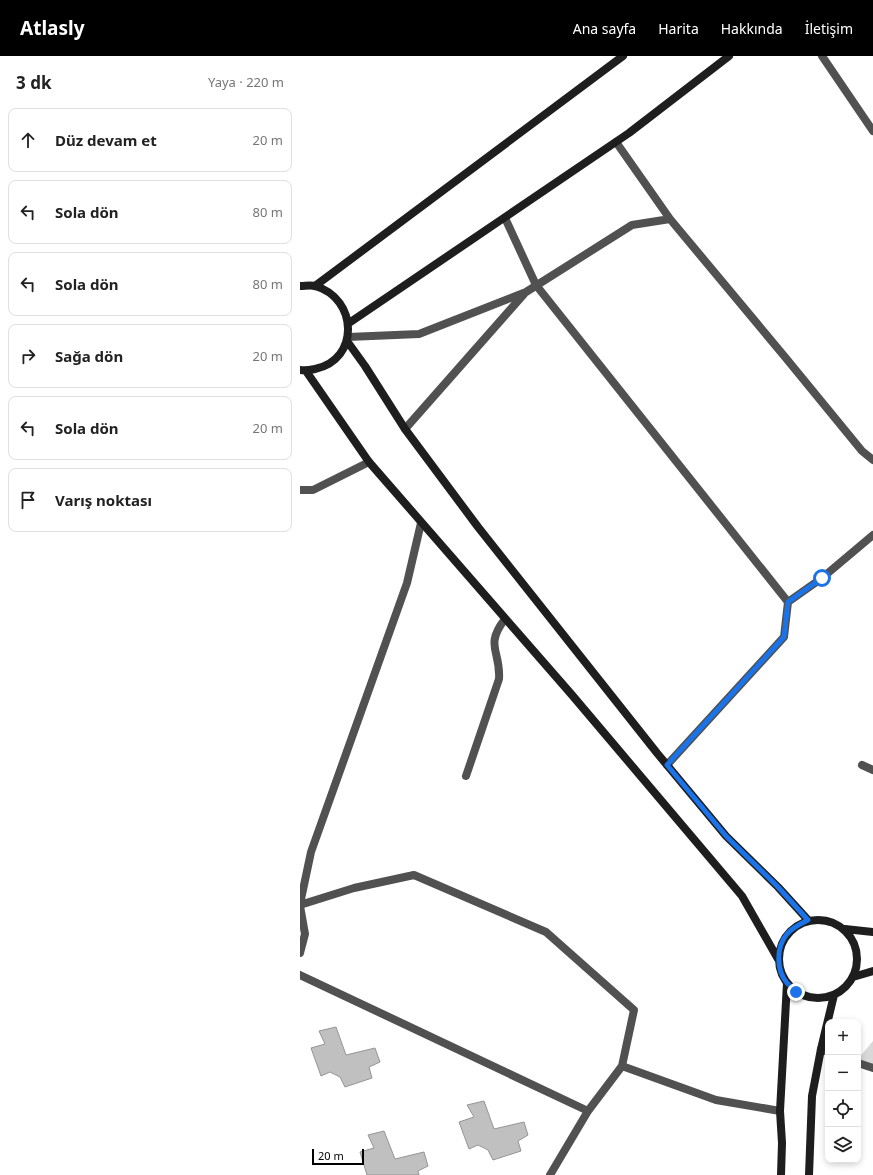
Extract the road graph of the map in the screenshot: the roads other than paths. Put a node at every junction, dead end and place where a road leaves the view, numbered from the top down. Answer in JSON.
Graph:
{"nodes":[{"id":1,"x":623,"y":56,"type":"edge"},
{"id":2,"x":729,"y":56,"type":"edge"},
{"id":3,"x":822,"y":56,"type":"edge"},
{"id":4,"x":873,"y":131,"type":"edge"},
{"id":5,"x":616,"y":142,"type":"junction"},
{"id":6,"x":505,"y":218,"type":"junction"},
{"id":7,"x":670,"y":219,"type":"junction"},
{"id":8,"x":300,"y":286,"type":"edge"},
{"id":9,"x":315,"y":286,"type":"junction"},
{"id":10,"x":536,"y":286,"type":"junction"},
{"id":11,"x":526,"y":292,"type":"junction"},
{"id":12,"x":349,"y":323,"type":"junction"},
{"id":13,"x":347,"y":339,"type":"junction"},
{"id":14,"x":303,"y":370,"type":"edge"},
{"id":15,"x":405,"y":429,"type":"junction"},
{"id":16,"x":873,"y":460,"type":"edge"},
{"id":17,"x":370,"y":462,"type":"junction"},
{"id":18,"x":300,"y":490,"type":"edge"},
{"id":19,"x":421,"y":523,"type":"junction"},
{"id":20,"x":873,"y":535,"type":"edge"},
{"id":21,"x":788,"y":602,"type":"junction"},
{"id":22,"x":505,"y":619,"type":"junction"},
{"id":23,"x":862,"y":764,"type":"dead end"},
{"id":24,"x":667,"y":765,"type":"junction"},
{"id":25,"x":873,"y":770,"type":"edge"},
{"id":26,"x":466,"y":776,"type":"dead end"},
{"id":27,"x":300,"y":905,"type":"edge"},
{"id":28,"x":808,"y":920,"type":"junction"},
{"id":29,"x":845,"y":929,"type":"junction"},
{"id":30,"x":873,"y":932,"type":"edge"},
{"id":31,"x":300,"y":953,"type":"edge"},
{"id":32,"x":778,"y":958,"type":"junction"},
{"id":33,"x":873,"y":971,"type":"edge"},
{"id":34,"x":300,"y":975,"type":"edge"},
{"id":35,"x":853,"y":978,"type":"junction"},
{"id":36,"x":787,"y":983,"type":"junction"},
{"id":37,"x":834,"y":995,"type":"junction"},
{"id":38,"x":824,"y":1051,"type":"edge"},
{"id":39,"x":861,"y":1064,"type":"edge"},
{"id":40,"x":622,"y":1066,"type":"junction"},
{"id":41,"x":873,"y":1068,"type":"edge"},
{"id":42,"x":588,"y":1111,"type":"junction"},
{"id":43,"x":780,"y":1112,"type":"junction"},
{"id":44,"x":550,"y":1175,"type":"edge"},
{"id":45,"x":781,"y":1175,"type":"edge"},
{"id":46,"x":809,"y":1175,"type":"edge"}],
"edges":[{"from":1,"to":9,"type":"street"},
{"from":2,"to":5,"type":"street"},
{"from":3,"to":4,"type":"street"},
{"from":5,"to":6,"type":"street"},
{"from":5,"to":7,"type":"street"},
{"from":6,"to":10,"type":"street"},
{"from":6,"to":12,"type":"street"},
{"from":7,"to":10,"type":"street"},
{"from":7,"to":16,"type":"street"},
{"from":8,"to":9,"type":"street"},
{"from":9,"to":12,"type":"street"},
{"from":10,"to":11,"type":"street"},
{"from":10,"to":21,"type":"street"},
{"from":11,"to":13,"type":"street"},
{"from":11,"to":15,"type":"street"},
{"from":12,"to":13,"type":"street"},
{"from":13,"to":14,"type":"street"},
{"from":13,"to":15,"type":"street"},
{"from":14,"to":17,"type":"street"},
{"from":15,"to":24,"type":"street"},
{"from":17,"to":18,"type":"street"},
{"from":17,"to":19,"type":"street"},
{"from":19,"to":22,"type":"street"},
{"from":19,"to":27,"type":"street"},
{"from":20,"to":21,"type":"street"},
{"from":21,"to":24,"type":"street"},
{"from":22,"to":26,"type":"street"},
{"from":22,"to":32,"type":"street"},
{"from":23,"to":25,"type":"street"},
{"from":24,"to":28,"type":"street"},
{"from":27,"to":31,"type":"street"},
{"from":27,"to":40,"type":"street"},
{"from":28,"to":29,"type":"street"},
{"from":28,"to":32,"type":"street"},
{"from":29,"to":30,"type":"street"},
{"from":29,"to":35,"type":"street"},
{"from":32,"to":36,"type":"street"},
{"from":33,"to":35,"type":"street"},
{"from":34,"to":42,"type":"street"},
{"from":35,"to":37,"type":"street"},
{"from":36,"to":37,"type":"street"},
{"from":36,"to":43,"type":"street"},
{"from":37,"to":38,"type":"street"},
{"from":38,"to":46,"type":"street"},
{"from":39,"to":41,"type":"street"},
{"from":40,"to":42,"type":"street"},
{"from":40,"to":43,"type":"street"},
{"from":42,"to":44,"type":"street"},
{"from":43,"to":45,"type":"street"}]}
